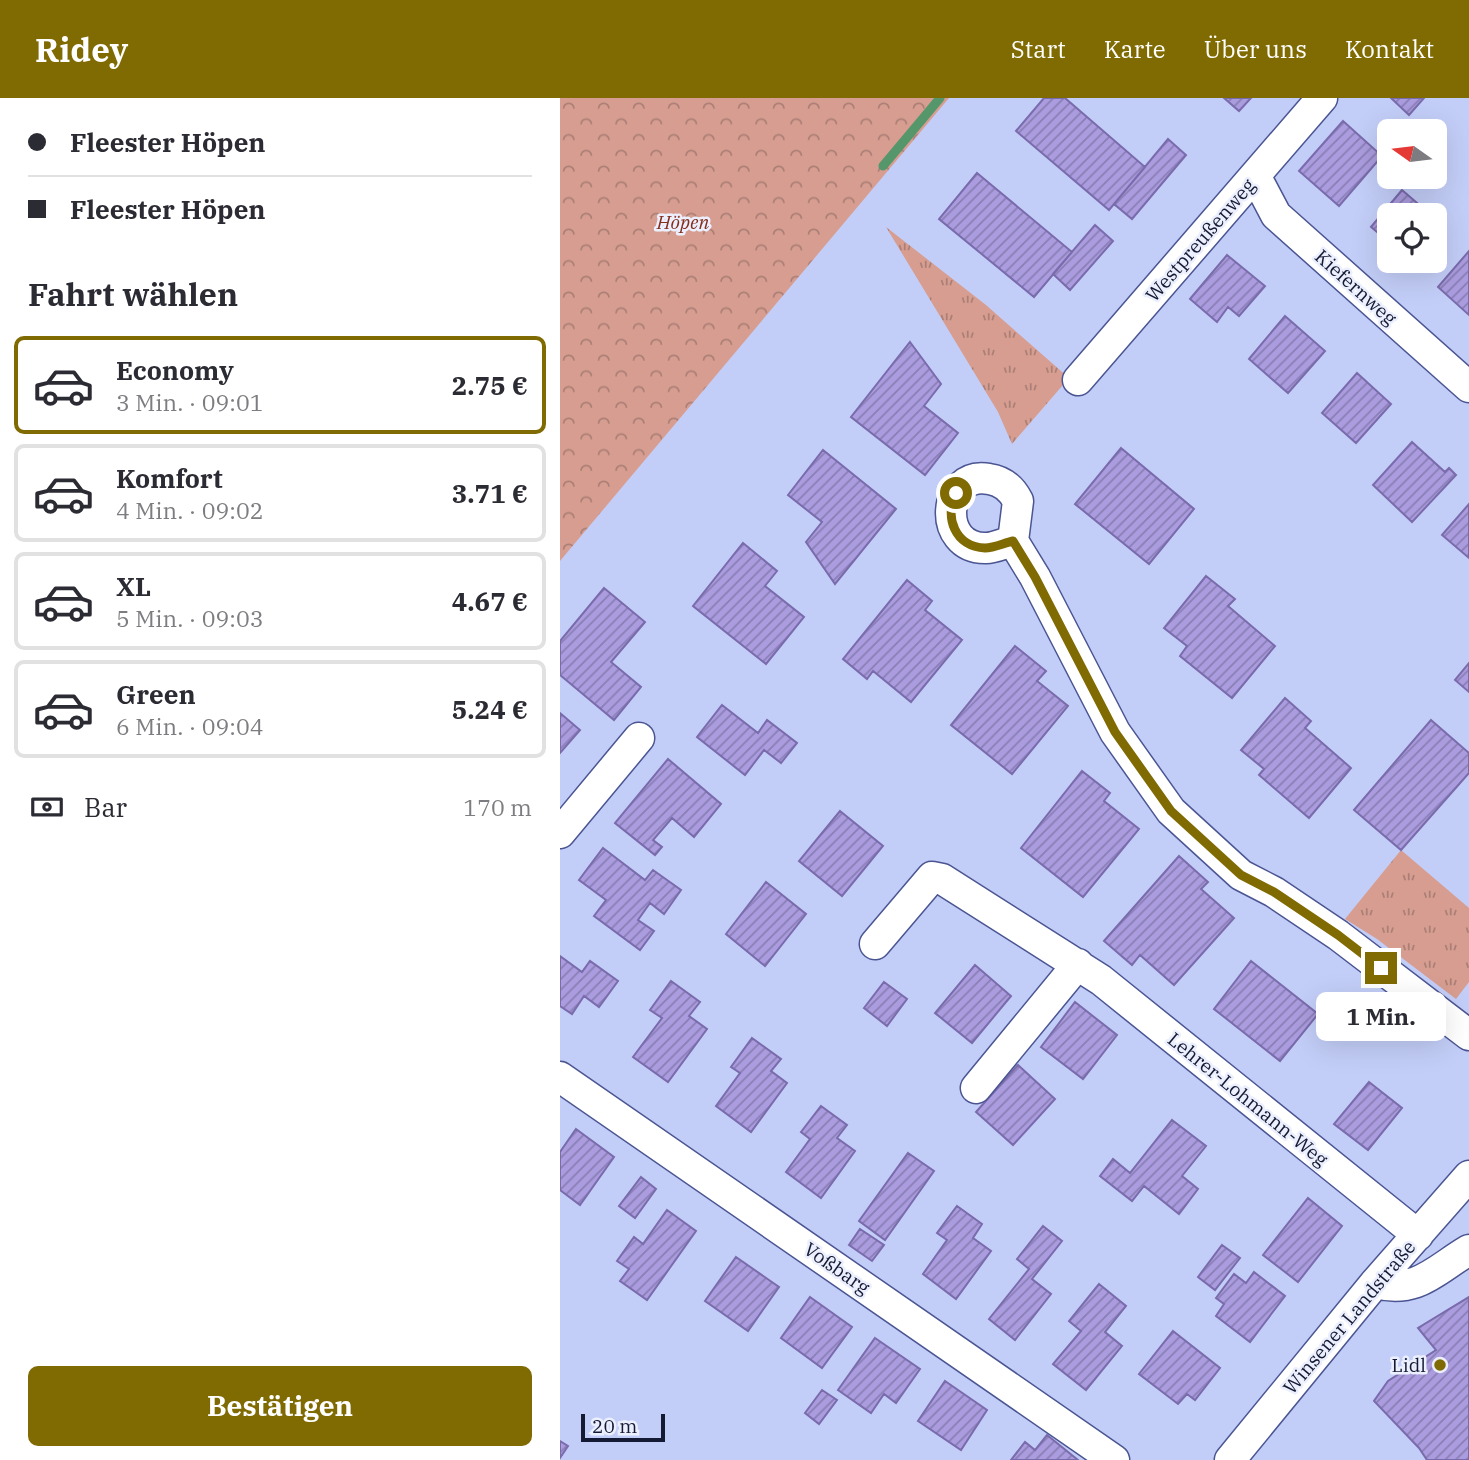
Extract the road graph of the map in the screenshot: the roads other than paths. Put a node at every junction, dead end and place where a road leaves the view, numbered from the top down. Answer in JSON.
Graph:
{"nodes":[{"id":1,"x":1322,"y":98,"type":"edge"},
{"id":2,"x":1256,"y":177,"type":"junction"},
{"id":3,"x":1077,"y":380,"type":"dead end"},
{"id":4,"x":1469,"y":387,"type":"edge"},
{"id":5,"x":1013,"y":541,"type":"dead end"},
{"id":6,"x":639,"y":738,"type":"dead end"},
{"id":7,"x":560,"y":834,"type":"edge"},
{"id":8,"x":875,"y":944,"type":"dead end"},
{"id":9,"x":1078,"y":964,"type":"junction"},
{"id":10,"x":1469,"y":1035,"type":"edge"},
{"id":11,"x":560,"y":1077,"type":"edge"},
{"id":12,"x":976,"y":1088,"type":"dead end"},
{"id":13,"x":1469,"y":1176,"type":"edge"},
{"id":14,"x":1423,"y":1229,"type":"junction"},
{"id":15,"x":1467,"y":1250,"type":"edge"},
{"id":16,"x":1375,"y":1283,"type":"junction"},
{"id":17,"x":1114,"y":1460,"type":"edge"},
{"id":18,"x":1230,"y":1460,"type":"edge"}],
"edges":[{"from":1,"to":2,"type":"street","name":"Westpreußenweg"},
{"from":2,"to":3,"type":"street","name":"Westpreußenweg"},
{"from":2,"to":4,"type":"street","name":"Kiefernweg"},
{"from":5,"to":10,"type":"street"},
{"from":6,"to":7,"type":"street"},
{"from":8,"to":9,"type":"street","name":"Lehrer-Lohmann-Weg"},
{"from":9,"to":12,"type":"street"},
{"from":9,"to":14,"type":"street","name":"Lehrer-Lohmann-Weg"},
{"from":11,"to":17,"type":"street","name":"Voßbarg"},
{"from":13,"to":14,"type":"street","name":"Winsener Landstraße"},
{"from":14,"to":15,"type":"street","name":"Lehrer-Lohmann-Weg"},
{"from":14,"to":16,"type":"street","name":"Winsener Landstraße"},
{"from":15,"to":16,"type":"street"},
{"from":16,"to":18,"type":"street","name":"Winsener Landstraße"}]}
